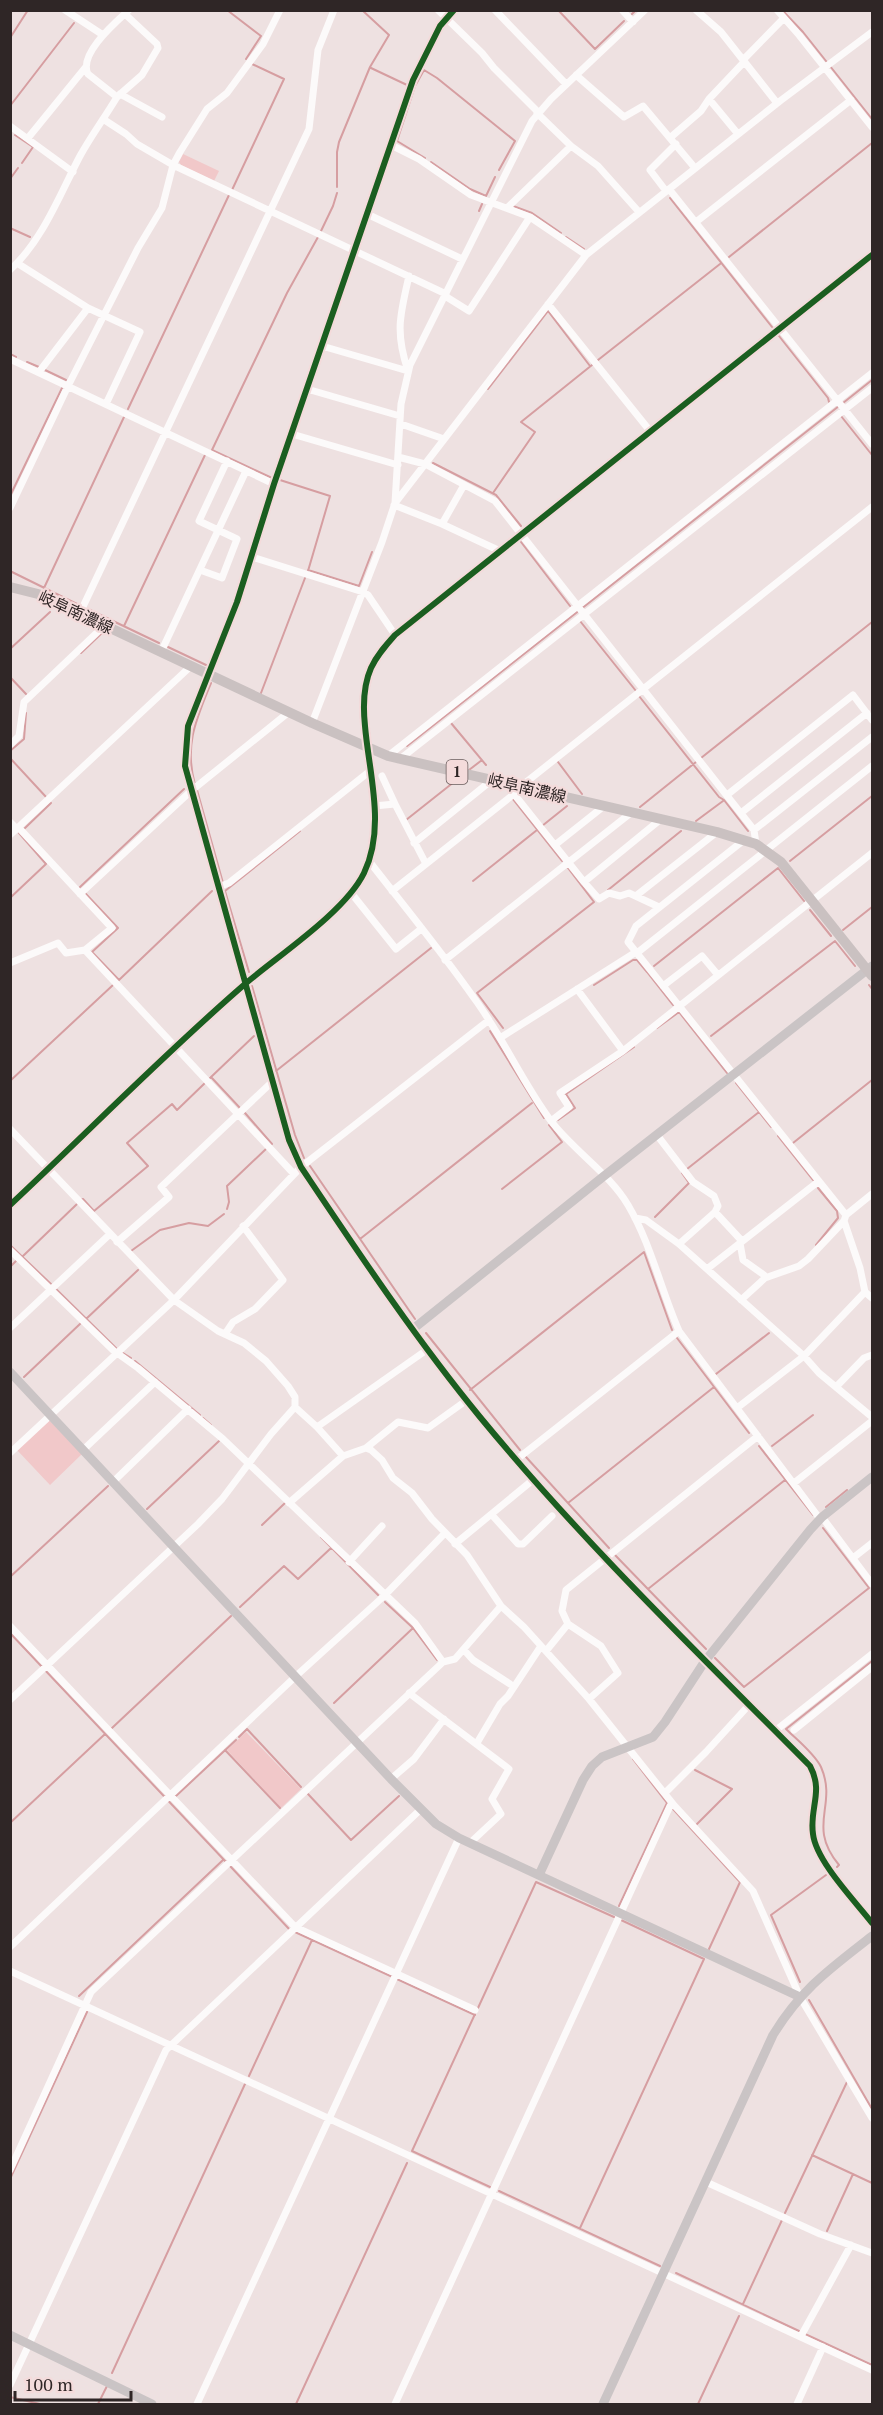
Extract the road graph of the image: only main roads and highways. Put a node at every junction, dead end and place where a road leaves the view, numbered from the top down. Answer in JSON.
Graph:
{"nodes":[{"id":1,"x":10,"y":587,"type":"edge"},
{"id":2,"x":871,"y":970,"type":"edge"}],
"edges":[{"from":1,"to":2,"type":"main road","name":"岐阜南濃線","number":"1"}]}
